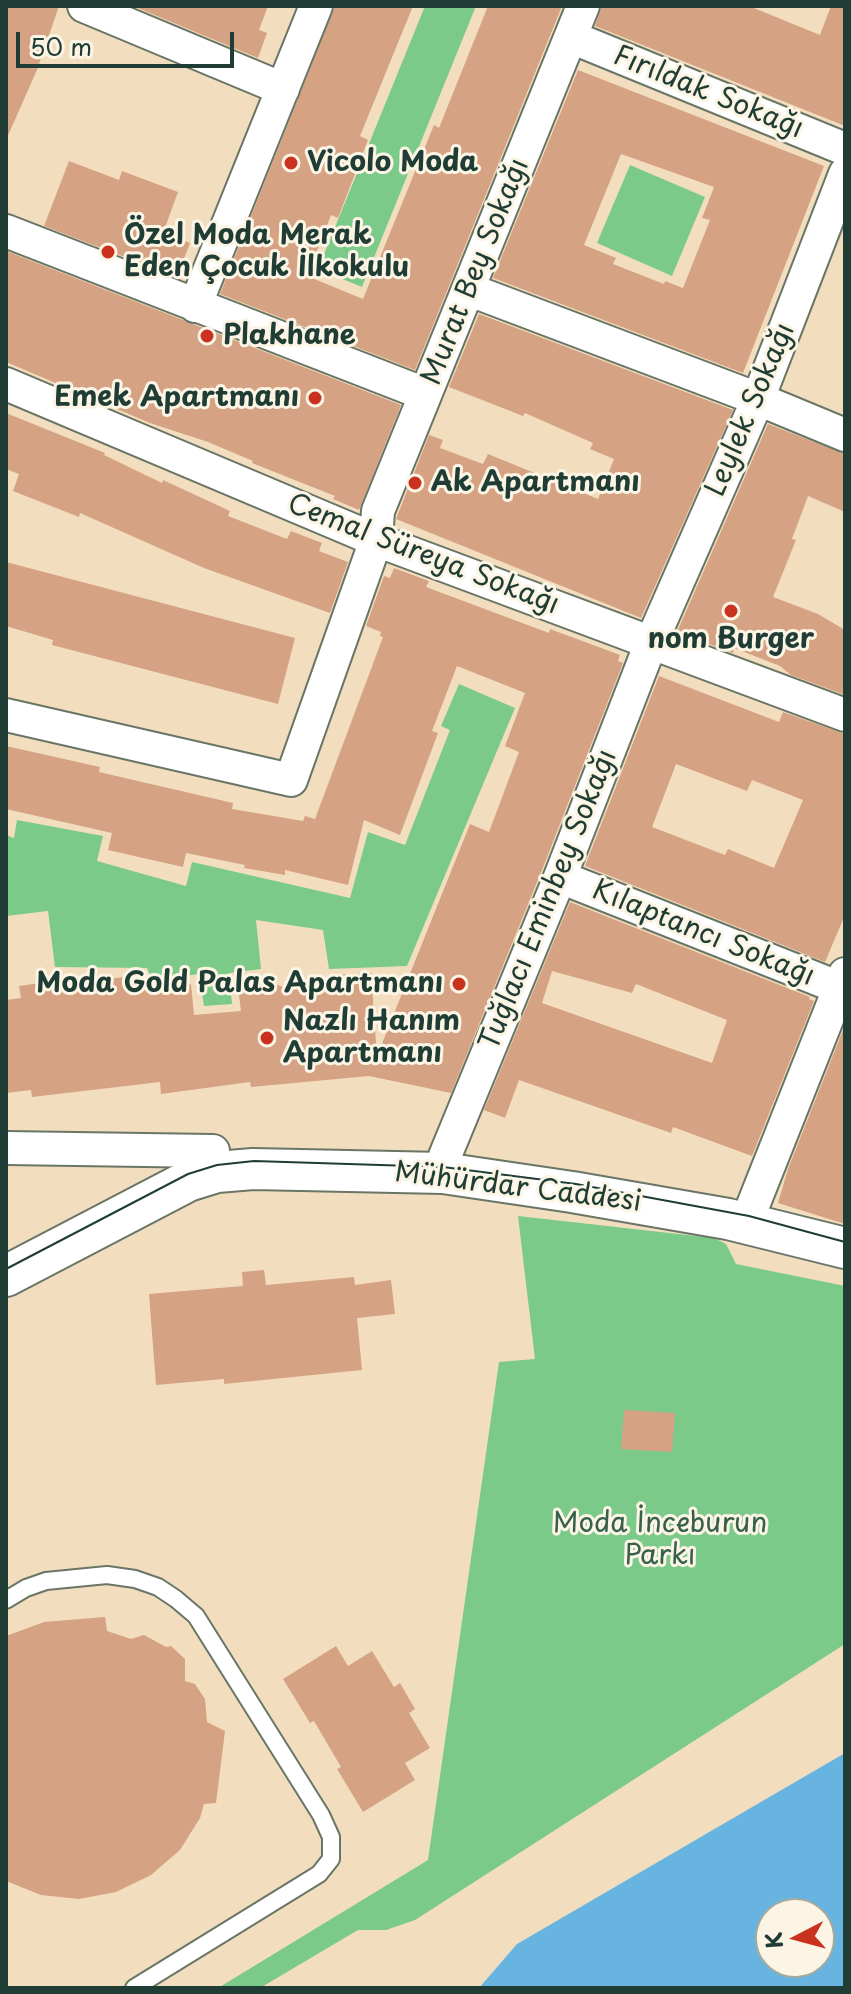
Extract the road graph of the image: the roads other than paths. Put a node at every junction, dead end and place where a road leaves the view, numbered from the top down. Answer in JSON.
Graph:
{"nodes":[{"id":1,"x":84,"y":6,"type":"edge"},
{"id":2,"x":316,"y":6,"type":"edge"},
{"id":3,"x":583,"y":6,"type":"edge"},
{"id":4,"x":571,"y":37,"type":"junction"},
{"id":5,"x":283,"y":89,"type":"junction"},
{"id":6,"x":845,"y":149,"type":"edge"},
{"id":7,"x":845,"y":174,"type":"edge"},
{"id":8,"x":6,"y":231,"type":"edge"},
{"id":9,"x":470,"y":290,"type":"junction"},
{"id":10,"x":195,"y":306,"type":"junction"},
{"id":11,"x":6,"y":384,"type":"edge"},
{"id":12,"x":425,"y":394,"type":"junction"},
{"id":13,"x":758,"y":399,"type":"junction"},
{"id":14,"x":845,"y":435,"type":"edge"},
{"id":15,"x":376,"y":540,"type":"junction"},
{"id":16,"x":651,"y":643,"type":"junction"},
{"id":17,"x":6,"y":715,"type":"edge"},
{"id":18,"x":845,"y":715,"type":"edge"},
{"id":19,"x":560,"y":877,"type":"junction"},
{"id":20,"x":843,"y":984,"type":"edge"},
{"id":21,"x":6,"y":1148,"type":"edge"},
{"id":22,"x":445,"y":1156,"type":"junction"},
{"id":23,"x":201,"y":1166,"type":"junction"},
{"id":24,"x":749,"y":1214,"type":"junction"},
{"id":25,"x":845,"y":1248,"type":"edge"},
{"id":26,"x":6,"y":1251,"type":"edge"},
{"id":27,"x":6,"y":1276,"type":"edge"},
{"id":28,"x":6,"y":1600,"type":"edge"},
{"id":29,"x":134,"y":1988,"type":"edge"}],
"edges":[{"from":1,"to":5,"type":"street"},
{"from":2,"to":5,"type":"street"},
{"from":3,"to":4,"type":"street","name":"Murat Bey Sokağı"},
{"from":4,"to":6,"type":"street","name":"Fırıldak Sokağı"},
{"from":4,"to":9,"type":"street","name":"Murat Bey Sokağı"},
{"from":5,"to":10,"type":"street"},
{"from":7,"to":13,"type":"street","name":"Leylek Sokağı"},
{"from":8,"to":10,"type":"street"},
{"from":9,"to":12,"type":"street","name":"Murat Bey Sokağı"},
{"from":9,"to":13,"type":"street"},
{"from":10,"to":12,"type":"street"},
{"from":11,"to":15,"type":"street","name":"Cemal Süreya Sokağı"},
{"from":12,"to":15,"type":"street","name":"Murat Bey Sokağı"},
{"from":13,"to":14,"type":"street"},
{"from":13,"to":16,"type":"street","name":"Leylek Sokağı"},
{"from":15,"to":16,"type":"street","name":"Cemal Süreya Sokağı"},
{"from":15,"to":17,"type":"street","name":"Murat Bey Sokağı"},
{"from":16,"to":18,"type":"street","name":"Cemal Süreya Sokağı"},
{"from":16,"to":19,"type":"street","name":"Tuğlacı Eminbey Sokağı"},
{"from":19,"to":20,"type":"street","name":"Kılaptancı Sokağı"},
{"from":19,"to":22,"type":"street","name":"Tuğlacı Eminbey Sokağı"},
{"from":20,"to":24,"type":"street"},
{"from":21,"to":23,"type":"street"},
{"from":22,"to":23,"type":"street","name":"Mühürdar Caddesi"},
{"from":22,"to":24,"type":"street","name":"Mühürdar Caddesi"},
{"from":23,"to":24,"type":"street","name":"Mühürdar Caddesi"},
{"from":23,"to":26,"type":"street"},
{"from":23,"to":27,"type":"street"},
{"from":24,"to":25,"type":"street","name":"Mühürdar Caddesi"},
{"from":28,"to":29,"type":"lane"}]}
